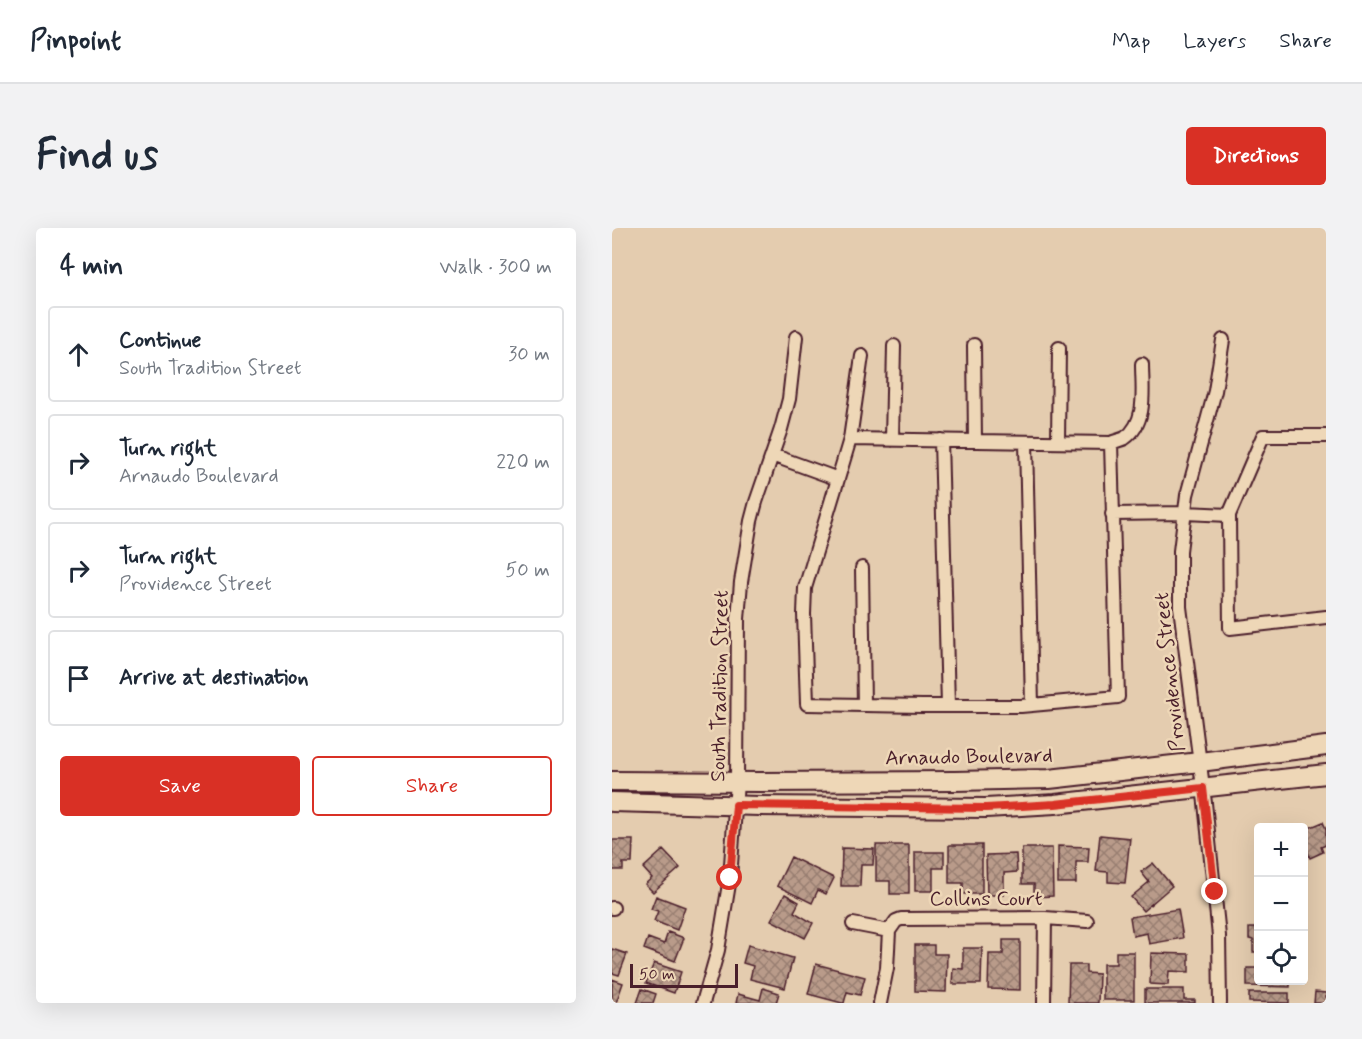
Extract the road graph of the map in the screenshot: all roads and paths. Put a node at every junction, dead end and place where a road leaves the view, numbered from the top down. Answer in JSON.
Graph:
{"nodes":[{"id":1,"x":796,"y":337,"type":"dead end"},
{"id":2,"x":1223,"y":340,"type":"dead end"},
{"id":3,"x":974,"y":345,"type":"dead end"},
{"id":4,"x":894,"y":346,"type":"dead end"},
{"id":5,"x":1059,"y":348,"type":"dead end"},
{"id":6,"x":862,"y":356,"type":"dead end"},
{"id":7,"x":1142,"y":364,"type":"dead end"},
{"id":8,"x":1326,"y":436,"type":"edge"},
{"id":9,"x":850,"y":439,"type":"junction"},
{"id":10,"x":892,"y":440,"type":"junction"},
{"id":11,"x":940,"y":440,"type":"junction"},
{"id":12,"x":975,"y":441,"type":"junction"},
{"id":13,"x":1026,"y":442,"type":"junction"},
{"id":14,"x":1058,"y":442,"type":"junction"},
{"id":15,"x":1111,"y":443,"type":"junction"},
{"id":16,"x":772,"y":455,"type":"junction"},
{"id":17,"x":838,"y":479,"type":"junction"},
{"id":18,"x":1185,"y":513,"type":"junction"},
{"id":19,"x":1112,"y":514,"type":"junction"},
{"id":20,"x":1229,"y":515,"type":"junction"},
{"id":21,"x":862,"y":568,"type":"dead end"},
{"id":22,"x":1326,"y":617,"type":"edge"},
{"id":23,"x":864,"y":705,"type":"junction"},
{"id":24,"x":1032,"y":705,"type":"junction"},
{"id":25,"x":948,"y":706,"type":"junction"},
{"id":26,"x":1326,"y":746,"type":"edge"},
{"id":27,"x":1200,"y":762,"type":"junction"},
{"id":28,"x":1326,"y":774,"type":"edge"},
{"id":29,"x":612,"y":781,"type":"edge"},
{"id":30,"x":737,"y":782,"type":"junction"},
{"id":31,"x":1203,"y":788,"type":"junction"},
{"id":32,"x":612,"y":802,"type":"edge"},
{"id":33,"x":736,"y":805,"type":"junction"},
{"id":34,"x":1046,"y":918,"type":"junction"},
{"id":35,"x":1087,"y":921,"type":"dead end"},
{"id":36,"x":854,"y":924,"type":"dead end"},
{"id":37,"x":889,"y":931,"type":"junction"},
{"id":38,"x":703,"y":1003,"type":"edge"},
{"id":39,"x":880,"y":1003,"type":"edge"},
{"id":40,"x":1044,"y":1003,"type":"edge"},
{"id":41,"x":1220,"y":1003,"type":"edge"}],
"edges":[{"from":1,"to":16,"type":"street","name":"South Tradition Street"},
{"from":2,"to":18,"type":"street","name":"Providence Street"},
{"from":3,"to":12,"type":"street"},
{"from":4,"to":10,"type":"street"},
{"from":5,"to":14,"type":"street"},
{"from":6,"to":9,"type":"street"},
{"from":7,"to":15,"type":"street"},
{"from":8,"to":20,"type":"street"},
{"from":9,"to":10,"type":"street"},
{"from":9,"to":17,"type":"street"},
{"from":10,"to":11,"type":"street"},
{"from":11,"to":12,"type":"street"},
{"from":11,"to":25,"type":"street"},
{"from":12,"to":13,"type":"street"},
{"from":13,"to":14,"type":"street"},
{"from":13,"to":24,"type":"street"},
{"from":14,"to":15,"type":"street"},
{"from":15,"to":19,"type":"street"},
{"from":16,"to":17,"type":"street"},
{"from":16,"to":30,"type":"street","name":"South Tradition Street"},
{"from":17,"to":23,"type":"street"},
{"from":18,"to":19,"type":"street"},
{"from":18,"to":20,"type":"street"},
{"from":18,"to":27,"type":"street","name":"Providence Street"},
{"from":19,"to":24,"type":"street"},
{"from":20,"to":22,"type":"street"},
{"from":21,"to":23,"type":"street"},
{"from":23,"to":25,"type":"street"},
{"from":24,"to":25,"type":"street"},
{"from":26,"to":27,"type":"street","name":"Arnaudo Boulevard"},
{"from":27,"to":30,"type":"street","name":"Arnaudo Boulevard"},
{"from":27,"to":31,"type":"street","name":"Providence Street"},
{"from":28,"to":31,"type":"street"},
{"from":29,"to":30,"type":"street","name":"Arnaudo Boulevard"},
{"from":30,"to":33,"type":"street","name":"South Tradition Street"},
{"from":31,"to":33,"type":"street"},
{"from":31,"to":41,"type":"street","name":"Providence Street"},
{"from":32,"to":33,"type":"street"},
{"from":33,"to":38,"type":"street","name":"South Tradition Street"},
{"from":34,"to":35,"type":"street","name":"Collins Court"},
{"from":34,"to":37,"type":"street","name":"Collins Court"},
{"from":34,"to":40,"type":"street"},
{"from":36,"to":37,"type":"street"},
{"from":37,"to":39,"type":"street"}]}
